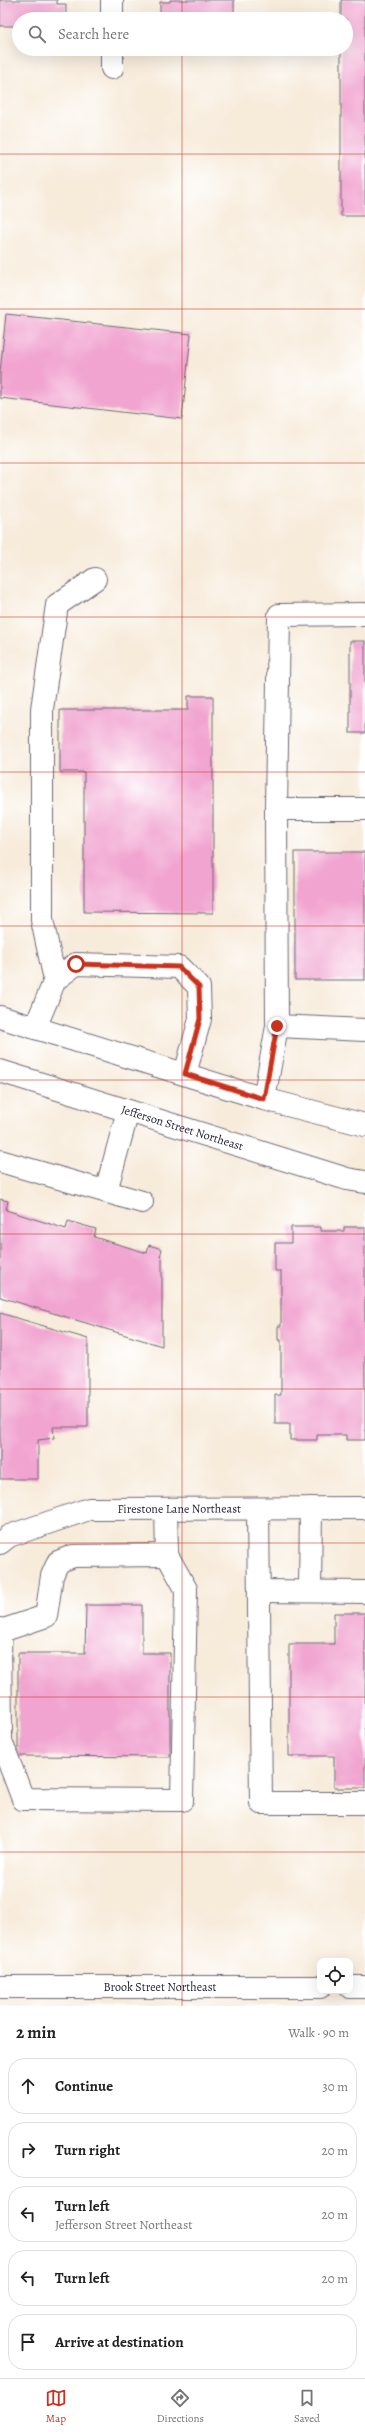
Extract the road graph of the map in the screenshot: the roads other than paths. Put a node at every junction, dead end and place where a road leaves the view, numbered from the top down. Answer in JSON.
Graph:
{"nodes":[{"id":1,"x":112,"y":0,"type":"edge"},
{"id":2,"x":112,"y":12,"type":"edge"},
{"id":3,"x":95,"y":579,"type":"dead end"},
{"id":4,"x":365,"y":614,"type":"edge"},
{"id":5,"x":276,"y":808,"type":"junction"},
{"id":6,"x":365,"y":809,"type":"edge"},
{"id":7,"x":55,"y":980,"type":"junction"},
{"id":8,"x":0,"y":1017,"type":"edge"},
{"id":9,"x":277,"y":1026,"type":"junction"},
{"id":10,"x":35,"y":1028,"type":"junction"},
{"id":11,"x":365,"y":1030,"type":"edge"},
{"id":12,"x":0,"y":1071,"type":"edge"},
{"id":13,"x":185,"y":1074,"type":"junction"},
{"id":14,"x":264,"y":1099,"type":"junction"},
{"id":15,"x":128,"y":1111,"type":"junction"},
{"id":16,"x":365,"y":1126,"type":"edge"},
{"id":17,"x":0,"y":1161,"type":"edge"},
{"id":18,"x":365,"y":1182,"type":"edge"},
{"id":19,"x":106,"y":1191,"type":"junction"},
{"id":20,"x":142,"y":1202,"type":"dead end"},
{"id":21,"x":311,"y":1508,"type":"junction"},
{"id":22,"x":365,"y":1508,"type":"edge"},
{"id":23,"x":166,"y":1509,"type":"junction"},
{"id":24,"x":258,"y":1509,"type":"junction"},
{"id":25,"x":0,"y":1543,"type":"edge"},
{"id":26,"x":167,"y":1555,"type":"junction"},
{"id":27,"x":259,"y":1591,"type":"junction"},
{"id":28,"x":310,"y":1591,"type":"junction"},
{"id":29,"x":365,"y":1592,"type":"edge"},
{"id":30,"x":1,"y":1630,"type":"edge"},
{"id":31,"x":365,"y":1803,"type":"edge"},
{"id":32,"x":0,"y":1987,"type":"edge"},
{"id":33,"x":317,"y":1987,"type":"edge"},
{"id":34,"x":353,"y":1987,"type":"edge"},
{"id":35,"x":365,"y":1987,"type":"edge"},
{"id":36,"x":192,"y":1996,"type":"edge"}],
"edges":[{"from":1,"to":2,"type":"main road"},
{"from":3,"to":7,"type":"main road"},
{"from":4,"to":5,"type":"main road"},
{"from":5,"to":6,"type":"main road"},
{"from":5,"to":9,"type":"main road"},
{"from":7,"to":10,"type":"main road"},
{"from":7,"to":13,"type":"main road"},
{"from":8,"to":10,"type":"main road"},
{"from":9,"to":11,"type":"main road"},
{"from":9,"to":14,"type":"main road"},
{"from":10,"to":13,"type":"main road"},
{"from":12,"to":15,"type":"main road","name":"Jefferson Street Northeast"},
{"from":13,"to":14,"type":"main road"},
{"from":14,"to":16,"type":"main road"},
{"from":15,"to":18,"type":"main road","name":"Jefferson Street Northeast"},
{"from":15,"to":19,"type":"main road"},
{"from":17,"to":19,"type":"main road"},
{"from":19,"to":20,"type":"main road"},
{"from":21,"to":22,"type":"main road","name":"Firestone Lane Northeast"},
{"from":21,"to":24,"type":"main road","name":"Firestone Lane Northeast"},
{"from":21,"to":28,"type":"main road"},
{"from":23,"to":24,"type":"main road","name":"Firestone Lane Northeast"},
{"from":23,"to":25,"type":"main road","name":"Firestone Lane Northeast"},
{"from":23,"to":26,"type":"main road"},
{"from":24,"to":27,"type":"main road"},
{"from":26,"to":30,"type":"main road"},
{"from":26,"to":30,"type":"main road"},
{"from":27,"to":28,"type":"main road"},
{"from":27,"to":31,"type":"main road"},
{"from":28,"to":29,"type":"main road"},
{"from":32,"to":36,"type":"main road","name":"Brook Street Northeast"},
{"from":33,"to":36,"type":"main road","name":"Brook Street Northeast"},
{"from":34,"to":35,"type":"main road"}]}
